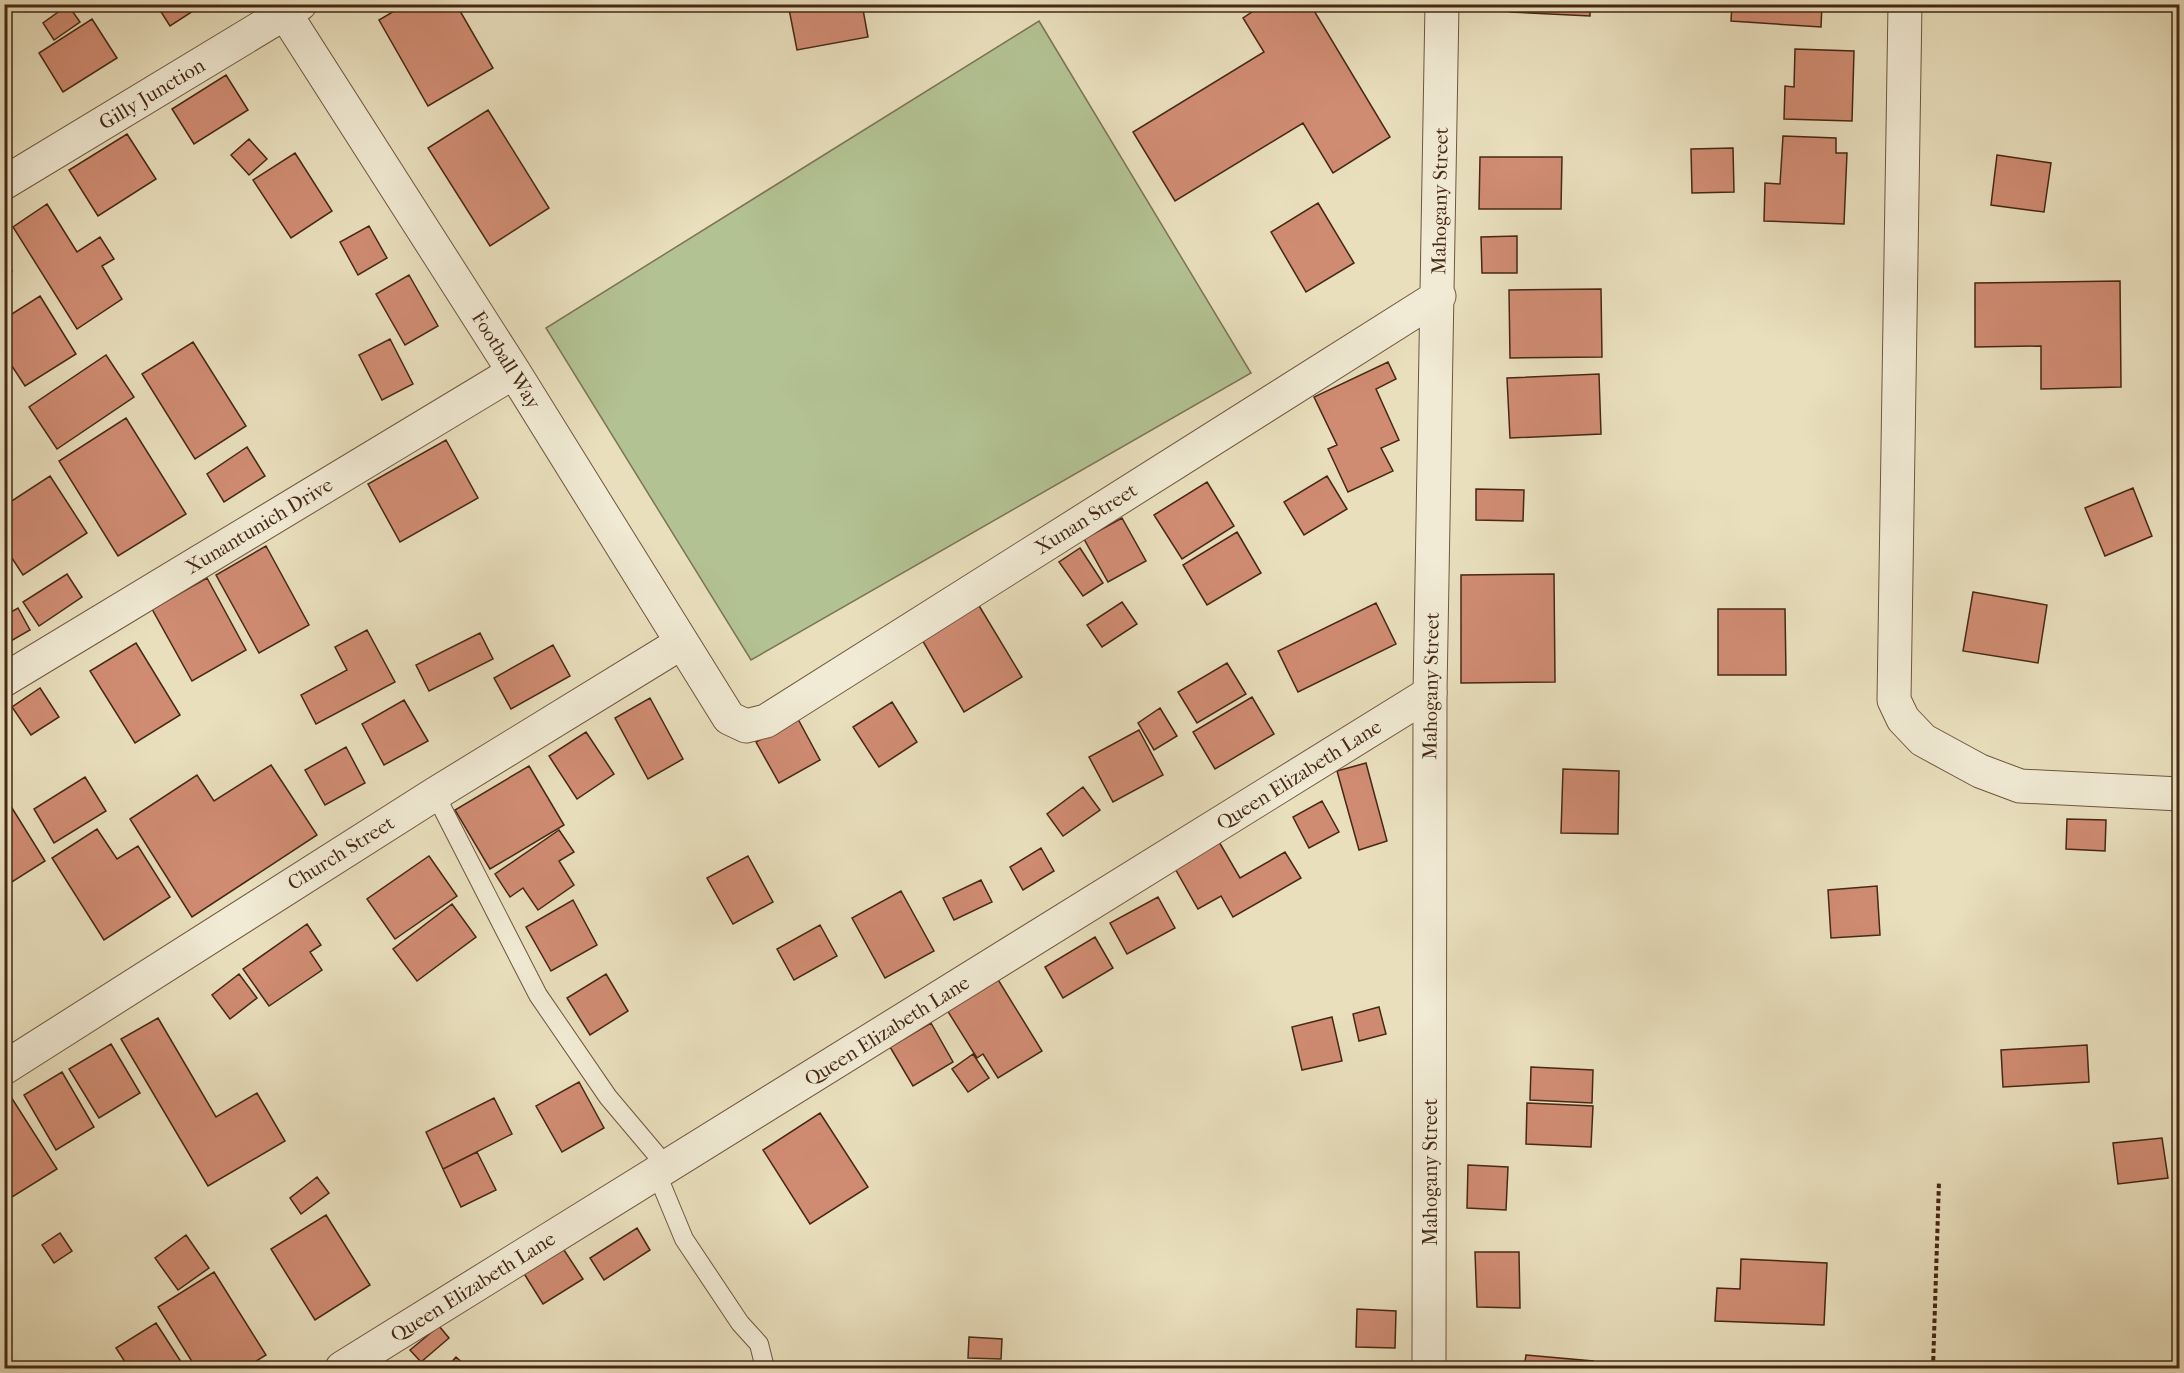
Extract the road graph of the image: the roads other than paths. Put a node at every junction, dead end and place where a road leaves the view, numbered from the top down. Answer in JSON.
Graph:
{"nodes":[{"id":1,"x":1442,"y":4,"type":"edge"},
{"id":2,"x":1905,"y":4,"type":"edge"},
{"id":3,"x":288,"y":8,"type":"edge"},
{"id":4,"x":4,"y":183,"type":"edge"},
{"id":5,"x":1439,"y":296,"type":"junction"},
{"id":6,"x":514,"y":372,"type":"junction"},
{"id":7,"x":681,"y":643,"type":"junction"},
{"id":8,"x":4,"y":680,"type":"edge"},
{"id":9,"x":1430,"y":693,"type":"junction"},
{"id":10,"x":729,"y":718,"type":"joint"},
{"id":11,"x":435,"y":794,"type":"junction"},
{"id":12,"x":2180,"y":794,"type":"edge"},
{"id":13,"x":4,"y":1068,"type":"edge"},
{"id":14,"x":662,"y":1171,"type":"junction"},
{"id":15,"x":342,"y":1368,"type":"edge"},
{"id":16,"x":765,"y":1368,"type":"edge"},
{"id":17,"x":1429,"y":1368,"type":"edge"}],
"edges":[{"from":1,"to":5,"type":"street","name":"Mahogany Street"},
{"from":2,"to":12,"type":"street"},
{"from":3,"to":4,"type":"street","name":"Gilly Junction"},
{"from":3,"to":6,"type":"street","name":"Football Way"},
{"from":5,"to":9,"type":"street","name":"Mahogany Street"},
{"from":5,"to":10,"type":"street","name":"Xunan Street"},
{"from":6,"to":7,"type":"street","name":"Football Way"},
{"from":6,"to":8,"type":"street","name":"Xunantunich Drive"},
{"from":7,"to":10,"type":"street","name":"Football Way"},
{"from":7,"to":11,"type":"street","name":"Church Street"},
{"from":9,"to":14,"type":"street","name":"Queen Elizabeth Lane"},
{"from":9,"to":17,"type":"street","name":"Mahogany Street"},
{"from":11,"to":13,"type":"street","name":"Church Street"},
{"from":11,"to":14,"type":"lane"},
{"from":14,"to":15,"type":"street","name":"Queen Elizabeth Lane"},
{"from":14,"to":16,"type":"lane"}]}
